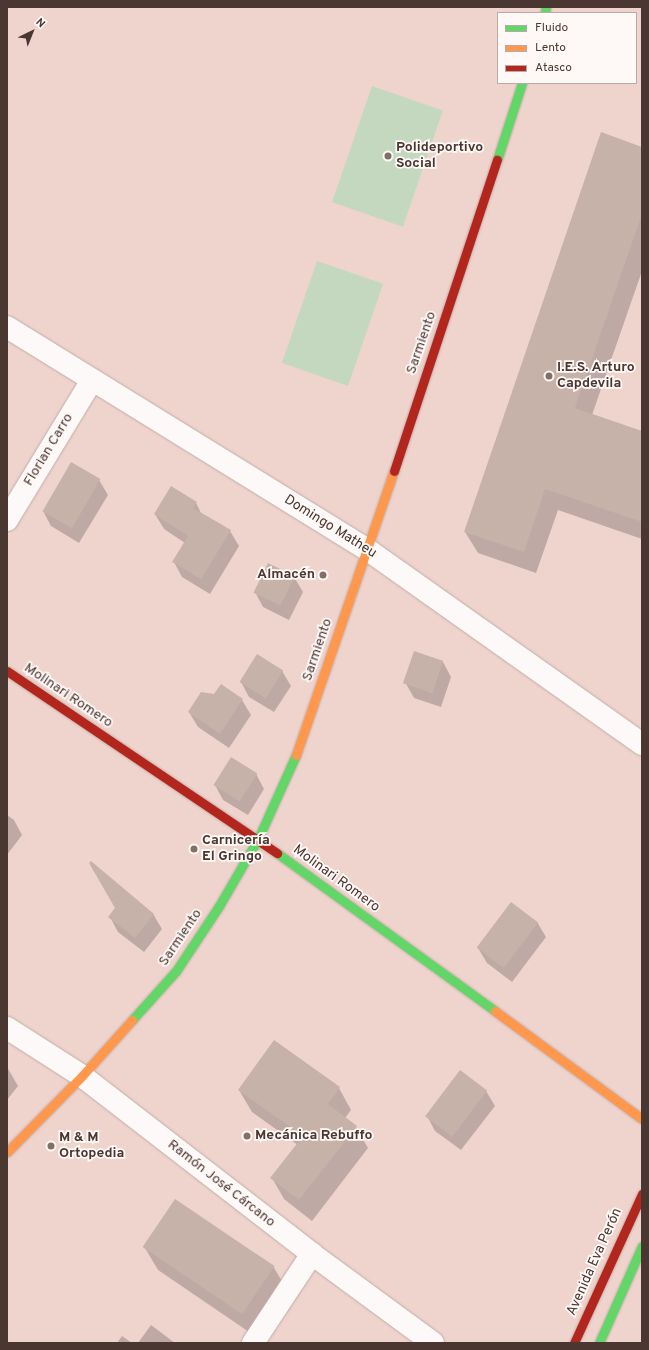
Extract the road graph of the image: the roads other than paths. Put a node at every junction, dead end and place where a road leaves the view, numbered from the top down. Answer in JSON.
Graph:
{"nodes":[{"id":1,"x":522,"y":84,"type":"edge"},
{"id":2,"x":7,"y":326,"type":"edge"},
{"id":3,"x":92,"y":380,"type":"junction"},
{"id":4,"x":7,"y":520,"type":"edge"},
{"id":5,"x":368,"y":550,"type":"junction"},
{"id":6,"x":7,"y":672,"type":"edge"},
{"id":7,"x":642,"y":744,"type":"edge"},
{"id":8,"x":258,"y":839,"type":"junction"},
{"id":9,"x":7,"y":1028,"type":"edge"},
{"id":10,"x":82,"y":1076,"type":"junction"},
{"id":11,"x":642,"y":1119,"type":"edge"},
{"id":12,"x":7,"y":1152,"type":"edge"},
{"id":13,"x":642,"y":1194,"type":"edge"},
{"id":14,"x":642,"y":1246,"type":"edge"},
{"id":15,"x":312,"y":1254,"type":"junction"},
{"id":16,"x":253,"y":1343,"type":"edge"},
{"id":17,"x":433,"y":1343,"type":"edge"},
{"id":18,"x":574,"y":1343,"type":"edge"},
{"id":19,"x":599,"y":1343,"type":"edge"}],
"edges":[{"from":1,"to":5,"type":"main road","name":"Sarmiento"},
{"from":2,"to":3,"type":"street","name":"Domingo Matheu"},
{"from":3,"to":4,"type":"street","name":"Florian Carro"},
{"from":3,"to":5,"type":"street","name":"Domingo Matheu"},
{"from":5,"to":7,"type":"street","name":"Domingo Matheu"},
{"from":5,"to":8,"type":"main road","name":"Sarmiento"},
{"from":6,"to":8,"type":"main road","name":"Molinari Romero"},
{"from":8,"to":10,"type":"main road","name":"Sarmiento"},
{"from":8,"to":11,"type":"main road","name":"Molinari Romero"},
{"from":9,"to":10,"type":"street","name":"Ramón José Cárcano"},
{"from":10,"to":12,"type":"main road","name":"Sarmiento"},
{"from":10,"to":15,"type":"street","name":"Ramón José Cárcano"},
{"from":13,"to":18,"type":"main road","name":"Avenida Eva Perón"},
{"from":14,"to":19,"type":"main road"},
{"from":15,"to":16,"type":"street"},
{"from":15,"to":17,"type":"street","name":"Ramón José Cárcano"}]}
